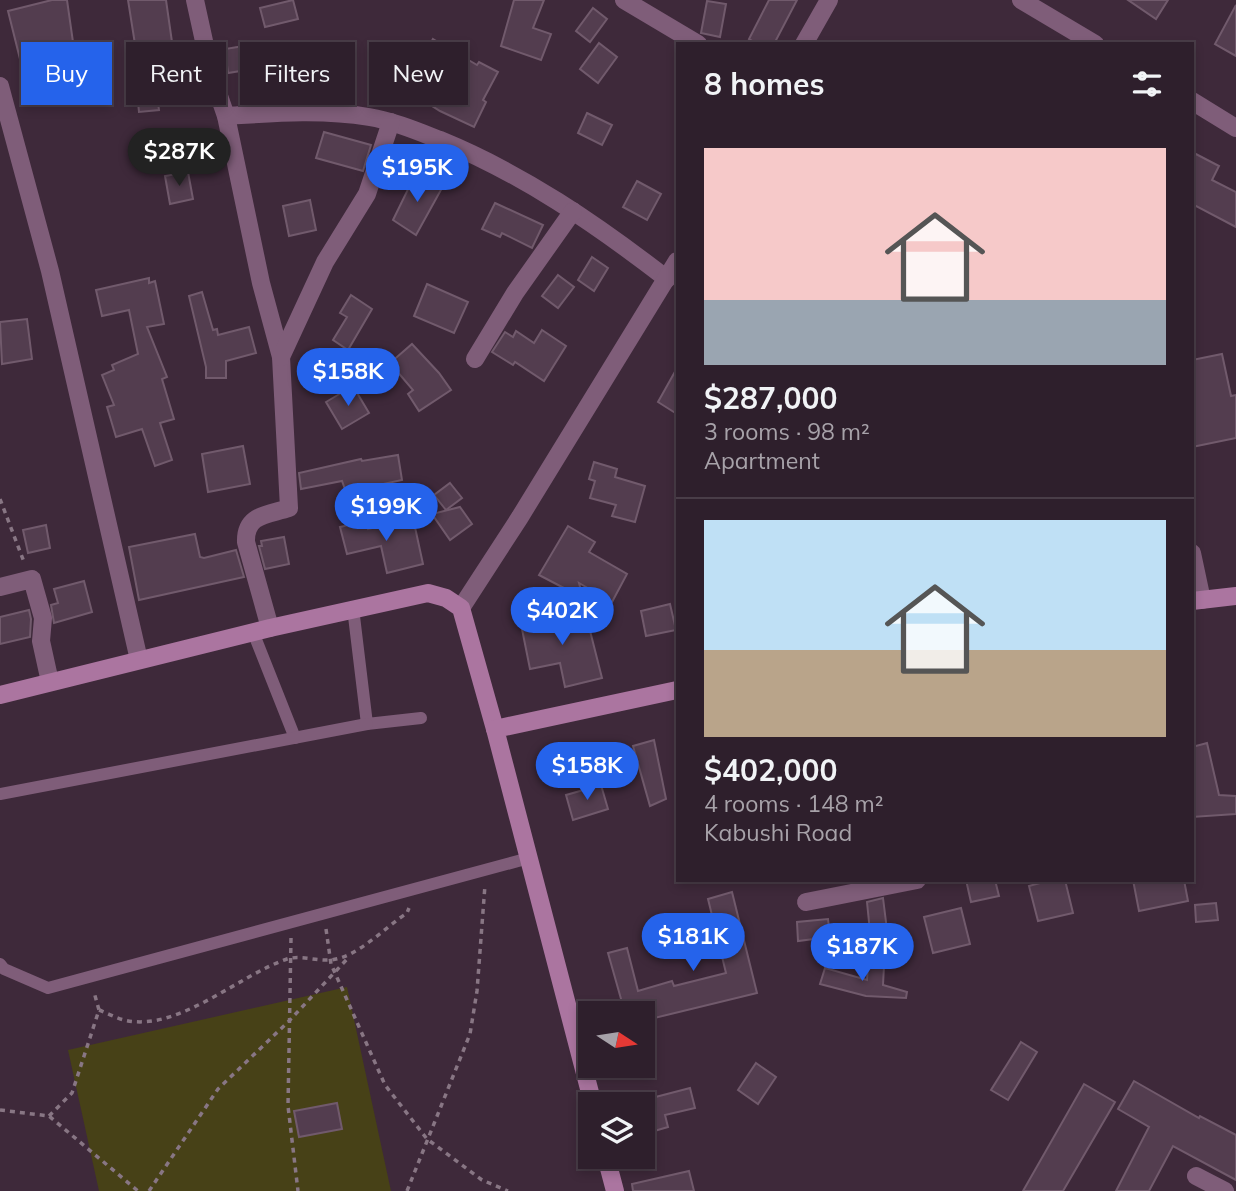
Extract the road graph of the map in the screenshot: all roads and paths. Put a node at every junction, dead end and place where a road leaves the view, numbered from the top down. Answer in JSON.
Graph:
{"nodes":[{"id":1,"x":195,"y":0,"type":"edge"},
{"id":2,"x":624,"y":0,"type":"edge"},
{"id":3,"x":829,"y":0,"type":"edge"},
{"id":4,"x":1021,"y":0,"type":"edge"},
{"id":5,"x":695,"y":42,"type":"edge"},
{"id":6,"x":805,"y":42,"type":"edge"},
{"id":7,"x":1091,"y":42,"type":"edge"},
{"id":8,"x":0,"y":86,"type":"edge"},
{"id":9,"x":1194,"y":102,"type":"edge"},
{"id":10,"x":226,"y":116,"type":"junction"},
{"id":11,"x":391,"y":122,"type":"junction"},
{"id":12,"x":1236,"y":128,"type":"edge"},
{"id":13,"x":573,"y":211,"type":"junction"},
{"id":14,"x":676,"y":263,"type":"edge"},
{"id":15,"x":667,"y":279,"type":"junction"},
{"id":16,"x":281,"y":357,"type":"junction"},
{"id":17,"x":475,"y":359,"type":"dead end"},
{"id":18,"x":0,"y":499,"type":"edge"},
{"id":19,"x":1194,"y":572,"type":"edge"},
{"id":20,"x":32,"y":579,"type":"junction"},
{"id":21,"x":0,"y":586,"type":"edge"},
{"id":22,"x":1236,"y":596,"type":"edge"},
{"id":23,"x":1197,"y":601,"type":"edge"},
{"id":24,"x":353,"y":608,"type":"junction"},
{"id":25,"x":461,"y":608,"type":"junction"},
{"id":26,"x":261,"y":630,"type":"junction"},
{"id":27,"x":139,"y":660,"type":"junction"},
{"id":28,"x":50,"y":682,"type":"junction"},
{"id":29,"x":676,"y":690,"type":"edge"},
{"id":30,"x":0,"y":695,"type":"edge"},
{"id":31,"x":421,"y":718,"type":"dead end"},
{"id":32,"x":367,"y":724,"type":"junction"},
{"id":33,"x":495,"y":729,"type":"junction"},
{"id":34,"x":295,"y":738,"type":"junction"},
{"id":35,"x":0,"y":794,"type":"edge"},
{"id":36,"x":529,"y":858,"type":"junction"},
{"id":37,"x":486,"y":869,"type":"junction"},
{"id":38,"x":907,"y":882,"type":"edge"},
{"id":39,"x":418,"y":888,"type":"junction"},
{"id":40,"x":806,"y":902,"type":"dead end"},
{"id":41,"x":324,"y":913,"type":"junction"},
{"id":42,"x":291,"y":922,"type":"junction"},
{"id":43,"x":350,"y":955,"type":"junction"},
{"id":44,"x":290,"y":958,"type":"junction"},
{"id":45,"x":330,"y":960,"type":"junction"},
{"id":46,"x":0,"y":964,"type":"edge"},
{"id":47,"x":335,"y":973,"type":"junction"},
{"id":48,"x":89,"y":977,"type":"junction"},
{"id":49,"x":99,"y":1010,"type":"junction"},
{"id":50,"x":289,"y":1021,"type":"junction"},
{"id":51,"x":590,"y":1092,"type":"edge"},
{"id":52,"x":0,"y":1110,"type":"edge"},
{"id":53,"x":49,"y":1116,"type":"junction"},
{"id":54,"x":427,"y":1139,"type":"junction"},
{"id":55,"x":609,"y":1169,"type":"edge"},
{"id":56,"x":1196,"y":1176,"type":"dead end"},
{"id":57,"x":138,"y":1191,"type":"edge"},
{"id":58,"x":149,"y":1191,"type":"edge"},
{"id":59,"x":298,"y":1191,"type":"edge"},
{"id":60,"x":407,"y":1191,"type":"edge"},
{"id":61,"x":508,"y":1191,"type":"edge"},
{"id":62,"x":615,"y":1191,"type":"edge"},
{"id":63,"x":1225,"y":1191,"type":"edge"}],
"edges":[{"from":1,"to":10,"type":"street"},
{"from":2,"to":5,"type":"street"},
{"from":3,"to":6,"type":"street"},
{"from":4,"to":7,"type":"street"},
{"from":8,"to":27,"type":"street"},
{"from":9,"to":12,"type":"street"},
{"from":10,"to":11,"type":"street"},
{"from":10,"to":16,"type":"street"},
{"from":11,"to":13,"type":"street"},
{"from":11,"to":16,"type":"street"},
{"from":13,"to":15,"type":"street"},
{"from":13,"to":17,"type":"street"},
{"from":14,"to":15,"type":"street"},
{"from":15,"to":25,"type":"street"},
{"from":16,"to":26,"type":"street"},
{"from":18,"to":20,"type":"path"},
{"from":19,"to":23,"type":"street"},
{"from":20,"to":21,"type":"street"},
{"from":20,"to":28,"type":"street"},
{"from":22,"to":23,"type":"main road"},
{"from":24,"to":25,"type":"main road"},
{"from":24,"to":26,"type":"main road"},
{"from":24,"to":32,"type":"lane"},
{"from":25,"to":33,"type":"main road"},
{"from":26,"to":27,"type":"main road"},
{"from":26,"to":34,"type":"lane"},
{"from":27,"to":28,"type":"main road"},
{"from":28,"to":30,"type":"main road"},
{"from":29,"to":33,"type":"main road"},
{"from":31,"to":32,"type":"lane"},
{"from":32,"to":34,"type":"lane"},
{"from":33,"to":36,"type":"main road"},
{"from":34,"to":35,"type":"lane"},
{"from":36,"to":37,"type":"lane"},
{"from":36,"to":51,"type":"main road"},
{"from":37,"to":39,"type":"lane"},
{"from":37,"to":54,"type":"path"},
{"from":38,"to":40,"type":"street"},
{"from":39,"to":41,"type":"lane"},
{"from":39,"to":43,"type":"path"},
{"from":41,"to":42,"type":"lane"},
{"from":41,"to":45,"type":"path"},
{"from":42,"to":44,"type":"path"},
{"from":42,"to":48,"type":"lane"},
{"from":43,"to":45,"type":"path"},
{"from":43,"to":47,"type":"path"},
{"from":44,"to":45,"type":"path"},
{"from":44,"to":49,"type":"path"},
{"from":44,"to":50,"type":"path"},
{"from":45,"to":47,"type":"path"},
{"from":46,"to":48,"type":"lane"},
{"from":47,"to":50,"type":"path"},
{"from":47,"to":54,"type":"path"},
{"from":48,"to":49,"type":"path"},
{"from":49,"to":53,"type":"path"},
{"from":50,"to":58,"type":"path"},
{"from":50,"to":59,"type":"path"},
{"from":52,"to":53,"type":"path"},
{"from":53,"to":57,"type":"path"},
{"from":54,"to":60,"type":"path"},
{"from":54,"to":61,"type":"path"},
{"from":55,"to":62,"type":"main road"},
{"from":56,"to":63,"type":"street"}]}
